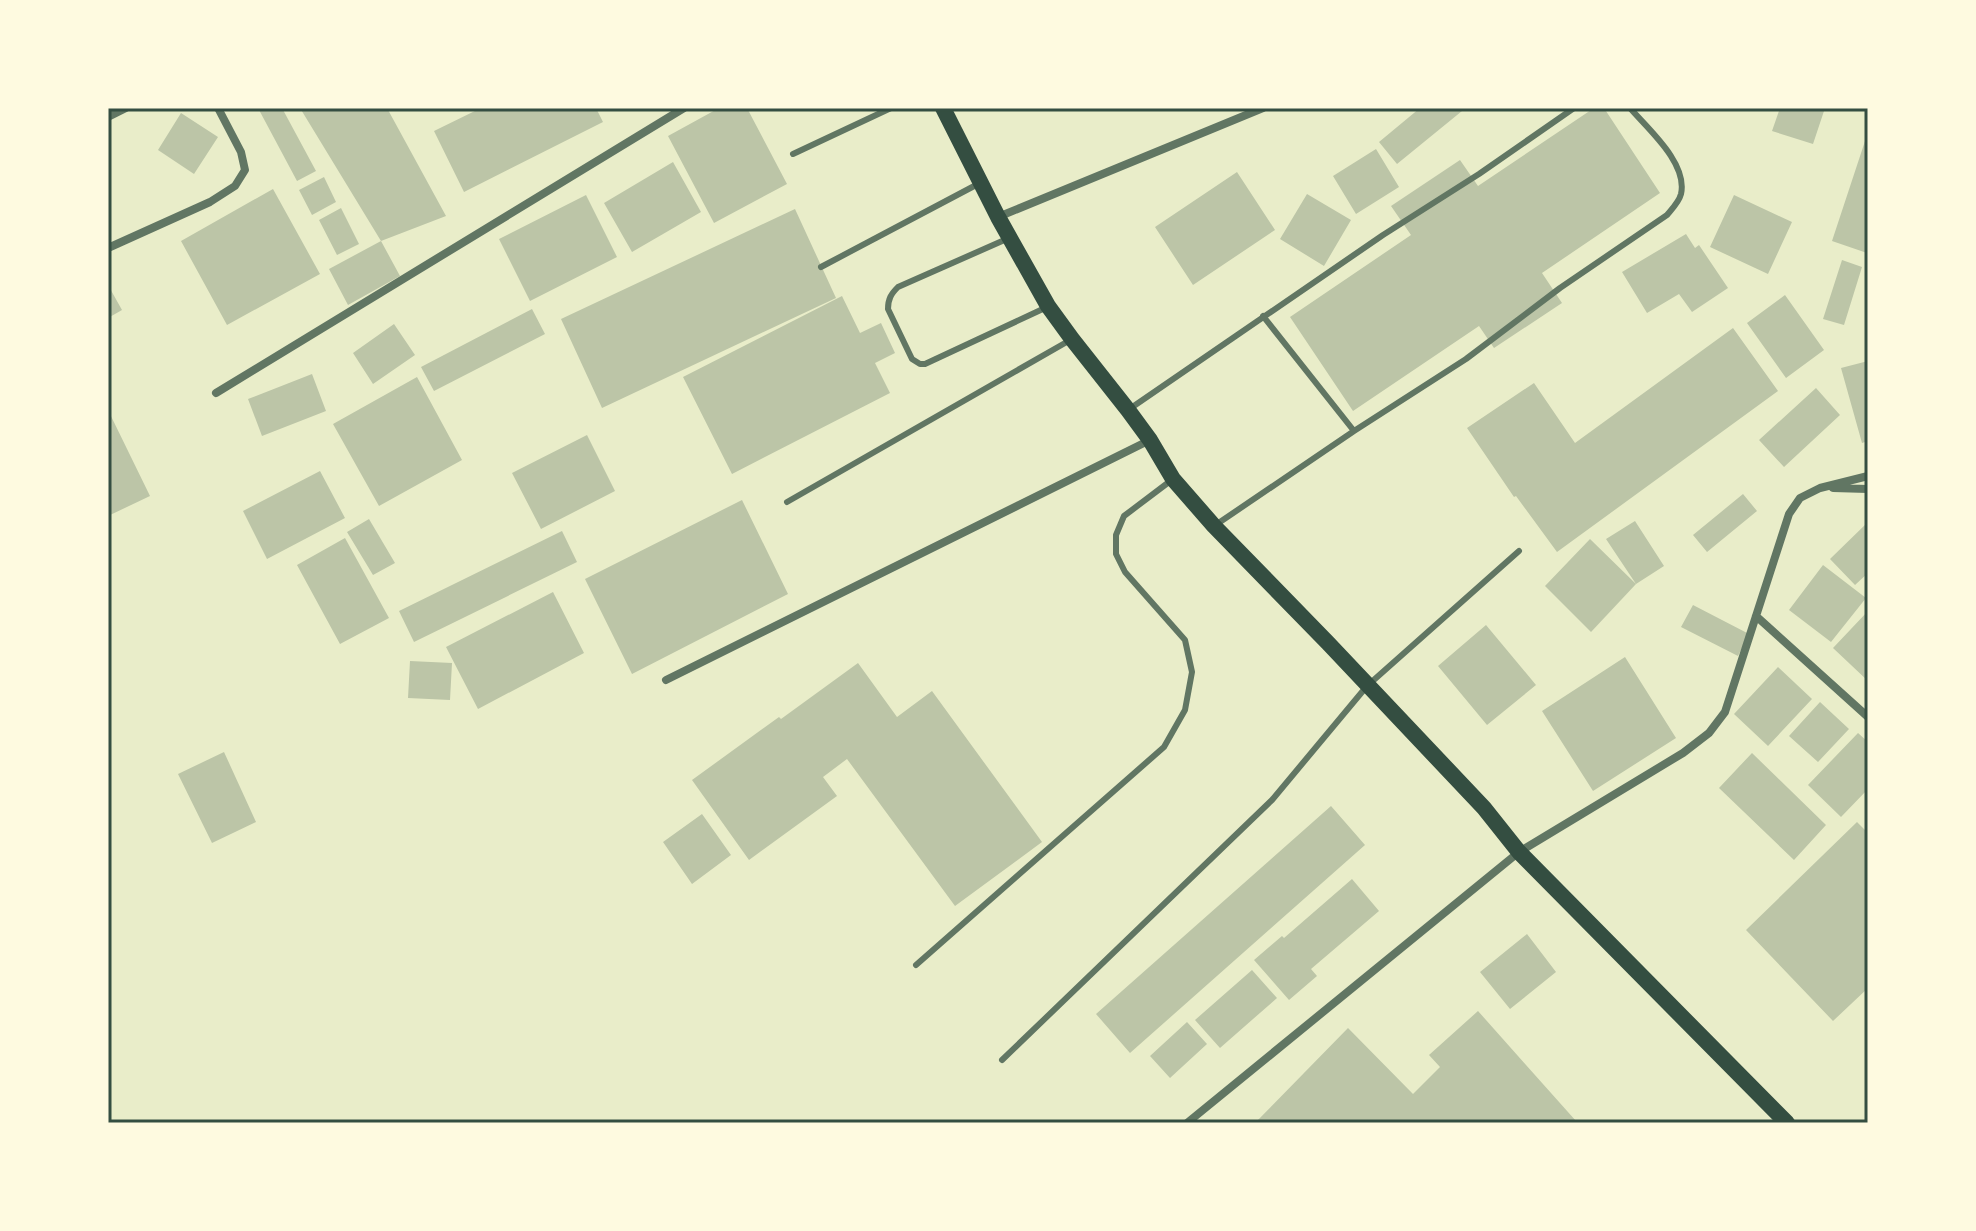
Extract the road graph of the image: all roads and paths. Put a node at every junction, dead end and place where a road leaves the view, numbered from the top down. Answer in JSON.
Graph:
{"nodes":[{"id":1,"x":126,"y":108,"type":"edge"},
{"id":2,"x":218,"y":108,"type":"edge"},
{"id":3,"x":684,"y":108,"type":"edge"},
{"id":4,"x":891,"y":108,"type":"edge"},
{"id":5,"x":943,"y":108,"type":"edge"},
{"id":6,"x":1263,"y":108,"type":"edge"},
{"id":7,"x":1574,"y":108,"type":"edge"},
{"id":8,"x":1630,"y":108,"type":"edge"},
{"id":9,"x":108,"y":117,"type":"edge"},
{"id":10,"x":793,"y":154,"type":"dead end"},
{"id":11,"x":981,"y":182,"type":"junction"},
{"id":12,"x":998,"y":217,"type":"junction"},
{"id":13,"x":1009,"y":238,"type":"junction"},
{"id":14,"x":108,"y":248,"type":"edge"},
{"id":15,"x":821,"y":267,"type":"dead end"},
{"id":16,"x":1048,"y":306,"type":"junction"},
{"id":17,"x":1263,"y":316,"type":"junction"},
{"id":18,"x":1072,"y":339,"type":"junction"},
{"id":19,"x":216,"y":393,"type":"dead end"},
{"id":20,"x":1128,"y":410,"type":"junction"},
{"id":21,"x":1354,"y":431,"type":"junction"},
{"id":22,"x":1150,"y":440,"type":"junction"},
{"id":23,"x":1868,"y":476,"type":"edge"},
{"id":24,"x":1173,"y":479,"type":"junction"},
{"id":25,"x":1820,"y":488,"type":"junction"},
{"id":26,"x":1868,"y":489,"type":"edge"},
{"id":27,"x":787,"y":502,"type":"dead end"},
{"id":28,"x":1214,"y":526,"type":"junction"},
{"id":29,"x":1519,"y":551,"type":"dead end"},
{"id":30,"x":1756,"y":616,"type":"junction"},
{"id":31,"x":666,"y":680,"type":"dead end"},
{"id":32,"x":1367,"y":686,"type":"junction"},
{"id":33,"x":1868,"y":717,"type":"edge"},
{"id":34,"x":1519,"y":852,"type":"junction"},
{"id":35,"x":916,"y":965,"type":"dead end"},
{"id":36,"x":1002,"y":1060,"type":"dead end"},
{"id":37,"x":1187,"y":1123,"type":"edge"},
{"id":38,"x":1787,"y":1123,"type":"edge"}],
"edges":[{"from":1,"to":9,"type":"street"},
{"from":2,"to":14,"type":"street"},
{"from":3,"to":19,"type":"street"},
{"from":4,"to":10,"type":"lane"},
{"from":5,"to":11,"type":"main road"},
{"from":6,"to":12,"type":"street"},
{"from":7,"to":17,"type":"lane"},
{"from":8,"to":21,"type":"lane"},
{"from":11,"to":12,"type":"main road"},
{"from":11,"to":15,"type":"lane"},
{"from":12,"to":13,"type":"main road"},
{"from":13,"to":16,"type":"main road"},
{"from":13,"to":16,"type":"lane"},
{"from":16,"to":18,"type":"main road"},
{"from":17,"to":20,"type":"lane"},
{"from":17,"to":21,"type":"lane"},
{"from":18,"to":20,"type":"main road"},
{"from":18,"to":27,"type":"lane"},
{"from":20,"to":22,"type":"main road"},
{"from":21,"to":28,"type":"lane"},
{"from":22,"to":24,"type":"main road"},
{"from":22,"to":31,"type":"street"},
{"from":23,"to":25,"type":"street"},
{"from":24,"to":28,"type":"main road"},
{"from":24,"to":35,"type":"lane"},
{"from":25,"to":26,"type":"street"},
{"from":25,"to":30,"type":"street"},
{"from":28,"to":32,"type":"main road"},
{"from":29,"to":32,"type":"lane"},
{"from":30,"to":33,"type":"street"},
{"from":30,"to":34,"type":"street"},
{"from":32,"to":34,"type":"main road"},
{"from":32,"to":36,"type":"lane"},
{"from":34,"to":37,"type":"street"},
{"from":34,"to":38,"type":"main road"}]}
